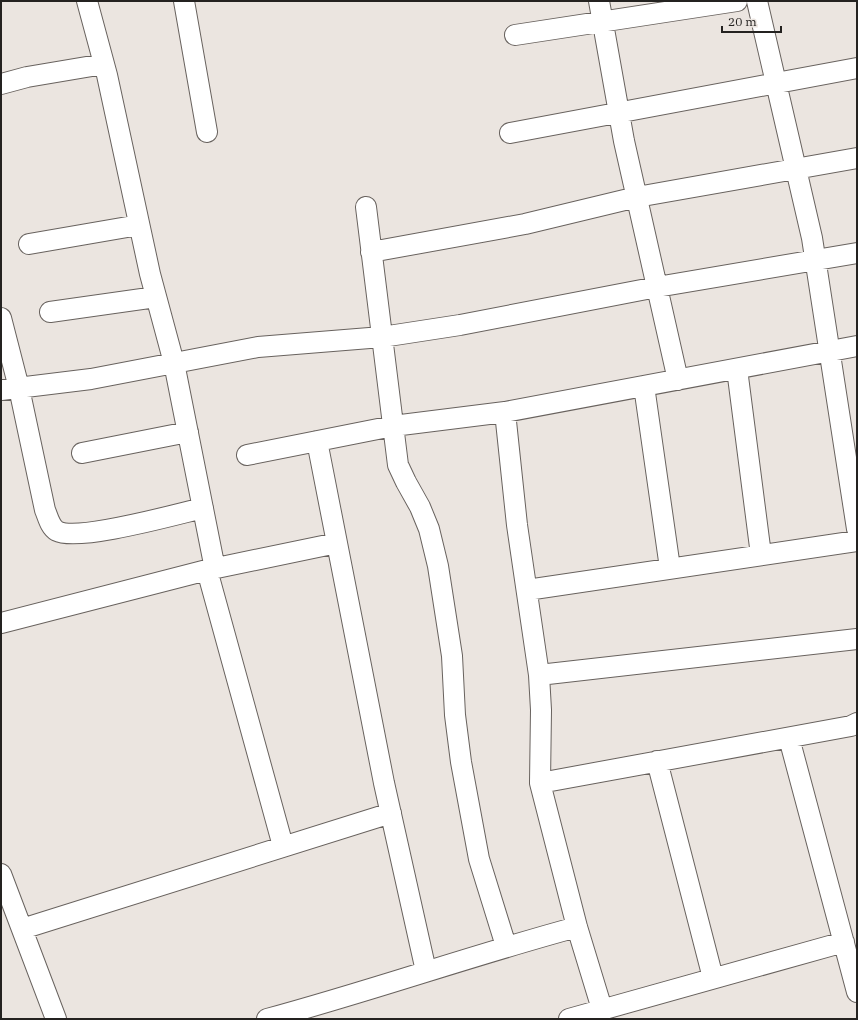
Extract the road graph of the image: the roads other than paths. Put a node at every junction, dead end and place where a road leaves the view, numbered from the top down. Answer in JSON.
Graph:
{"nodes":[{"id":1,"x":87,"y":1,"type":"edge"},
{"id":2,"x":184,"y":1,"type":"edge"},
{"id":3,"x":599,"y":1,"type":"edge"},
{"id":4,"x":737,"y":1,"type":"edge"},
{"id":5,"x":757,"y":1,"type":"edge"},
{"id":6,"x":603,"y":22,"type":"junction"},
{"id":7,"x":515,"y":35,"type":"dead end"},
{"id":8,"x":104,"y":64,"type":"junction"},
{"id":9,"x":857,"y":68,"type":"edge"},
{"id":10,"x":776,"y":83,"type":"junction"},
{"id":11,"x":1,"y":84,"type":"edge"},
{"id":12,"x":619,"y":113,"type":"junction"},
{"id":13,"x":208,"y":132,"type":"dead end"},
{"id":14,"x":510,"y":133,"type":"dead end"},
{"id":15,"x":857,"y":158,"type":"edge"},
{"id":16,"x":796,"y":169,"type":"junction"},
{"id":17,"x":637,"y":197,"type":"junction"},
{"id":18,"x":366,"y":208,"type":"dead end"},
{"id":19,"x":139,"y":225,"type":"junction"},
{"id":20,"x":29,"y":244,"type":"dead end"},
{"id":21,"x":371,"y":252,"type":"junction"},
{"id":22,"x":857,"y":253,"type":"edge"},
{"id":23,"x":815,"y":261,"type":"junction"},
{"id":24,"x":657,"y":286,"type":"junction"},
{"id":25,"x":156,"y":297,"type":"junction"},
{"id":26,"x":50,"y":312,"type":"dead end"},
{"id":27,"x":1,"y":318,"type":"edge"},
{"id":28,"x":382,"y":337,"type":"junction"},
{"id":29,"x":857,"y":346,"type":"edge"},
{"id":30,"x":830,"y":351,"type":"junction"},
{"id":31,"x":174,"y":363,"type":"junction"},
{"id":32,"x":736,"y":368,"type":"junction"},
{"id":33,"x":678,"y":380,"type":"junction"},
{"id":34,"x":644,"y":386,"type":"junction"},
{"id":35,"x":10,"y":389,"type":"edge"},
{"id":36,"x":505,"y":412,"type":"junction"},
{"id":37,"x":393,"y":426,"type":"junction"},
{"id":38,"x":188,"y":432,"type":"junction"},
{"id":39,"x":317,"y":441,"type":"junction"},
{"id":40,"x":82,"y":453,"type":"dead end"},
{"id":41,"x":247,"y":455,"type":"dead end"},
{"id":42,"x":203,"y":508,"type":"junction"},
{"id":43,"x":857,"y":529,"type":"edge"},
{"id":44,"x":857,"y":541,"type":"edge"},
{"id":45,"x":337,"y":543,"type":"junction"},
{"id":46,"x":760,"y":555,"type":"junction"},
{"id":47,"x":670,"y":568,"type":"junction"},
{"id":48,"x":211,"y":569,"type":"junction"},
{"id":49,"x":527,"y":590,"type":"junction"},
{"id":50,"x":1,"y":623,"type":"edge"},
{"id":51,"x":857,"y":639,"type":"edge"},
{"id":52,"x":539,"y":676,"type":"junction"},
{"id":53,"x":857,"y":723,"type":"edge"},
{"id":54,"x":789,"y":738,"type":"junction"},
{"id":55,"x":657,"y":761,"type":"junction"},
{"id":56,"x":540,"y":782,"type":"junction"},
{"id":57,"x":391,"y":813,"type":"junction"},
{"id":58,"x":283,"y":846,"type":"junction"},
{"id":59,"x":1,"y":874,"type":"edge"},
{"id":60,"x":577,"y":927,"type":"junction"},
{"id":61,"x":22,"y":929,"type":"junction"},
{"id":62,"x":844,"y":942,"type":"junction"},
{"id":63,"x":506,"y":946,"type":"junction"},
{"id":64,"x":426,"y":971,"type":"junction"},
{"id":65,"x":713,"y":978,"type":"junction"},
{"id":66,"x":857,"y":992,"type":"edge"},
{"id":67,"x":602,"y":1009,"type":"junction"},
{"id":68,"x":56,"y":1019,"type":"edge"},
{"id":69,"x":267,"y":1019,"type":"edge"},
{"id":70,"x":569,"y":1019,"type":"edge"}],
"edges":[{"from":1,"to":8,"type":"street"},
{"from":2,"to":13,"type":"street"},
{"from":3,"to":6,"type":"street"},
{"from":4,"to":6,"type":"street"},
{"from":5,"to":10,"type":"street"},
{"from":6,"to":7,"type":"street"},
{"from":6,"to":12,"type":"street"},
{"from":8,"to":11,"type":"street"},
{"from":8,"to":19,"type":"street"},
{"from":9,"to":10,"type":"street"},
{"from":10,"to":12,"type":"street"},
{"from":10,"to":16,"type":"street"},
{"from":12,"to":14,"type":"street"},
{"from":12,"to":17,"type":"street"},
{"from":15,"to":16,"type":"street"},
{"from":16,"to":17,"type":"street"},
{"from":16,"to":23,"type":"street"},
{"from":17,"to":21,"type":"street"},
{"from":17,"to":24,"type":"street"},
{"from":18,"to":21,"type":"street"},
{"from":19,"to":20,"type":"street"},
{"from":19,"to":25,"type":"street"},
{"from":21,"to":28,"type":"street"},
{"from":22,"to":23,"type":"street"},
{"from":23,"to":24,"type":"street"},
{"from":23,"to":30,"type":"street"},
{"from":24,"to":28,"type":"street"},
{"from":24,"to":33,"type":"street"},
{"from":25,"to":26,"type":"street"},
{"from":25,"to":31,"type":"street"},
{"from":27,"to":35,"type":"street"},
{"from":28,"to":31,"type":"street"},
{"from":28,"to":37,"type":"street"},
{"from":29,"to":30,"type":"street"},
{"from":30,"to":32,"type":"street"},
{"from":30,"to":43,"type":"street"},
{"from":31,"to":35,"type":"street"},
{"from":31,"to":38,"type":"street"},
{"from":32,"to":33,"type":"street"},
{"from":32,"to":46,"type":"street"},
{"from":33,"to":34,"type":"street"},
{"from":34,"to":36,"type":"street"},
{"from":34,"to":47,"type":"street"},
{"from":35,"to":42,"type":"street"},
{"from":36,"to":37,"type":"street"},
{"from":36,"to":49,"type":"street"},
{"from":37,"to":39,"type":"street"},
{"from":37,"to":63,"type":"street"},
{"from":38,"to":40,"type":"street"},
{"from":38,"to":42,"type":"street"},
{"from":39,"to":41,"type":"street"},
{"from":39,"to":45,"type":"street"},
{"from":42,"to":48,"type":"street"},
{"from":44,"to":46,"type":"street"},
{"from":45,"to":48,"type":"street"},
{"from":45,"to":57,"type":"street"},
{"from":46,"to":47,"type":"street"},
{"from":47,"to":49,"type":"street"},
{"from":48,"to":50,"type":"street"},
{"from":48,"to":58,"type":"street"},
{"from":49,"to":52,"type":"street"},
{"from":51,"to":52,"type":"street"},
{"from":52,"to":56,"type":"street"},
{"from":53,"to":54,"type":"street"},
{"from":54,"to":55,"type":"street"},
{"from":54,"to":62,"type":"street"},
{"from":55,"to":56,"type":"street"},
{"from":55,"to":65,"type":"street"},
{"from":56,"to":60,"type":"street"},
{"from":57,"to":58,"type":"street"},
{"from":57,"to":64,"type":"street"},
{"from":58,"to":61,"type":"street"},
{"from":59,"to":61,"type":"street"},
{"from":60,"to":63,"type":"street"},
{"from":60,"to":67,"type":"street"},
{"from":61,"to":68,"type":"street"},
{"from":62,"to":65,"type":"street"},
{"from":62,"to":66,"type":"street"},
{"from":63,"to":64,"type":"street"},
{"from":64,"to":69,"type":"street"},
{"from":65,"to":67,"type":"street"},
{"from":67,"to":70,"type":"street"}]}
